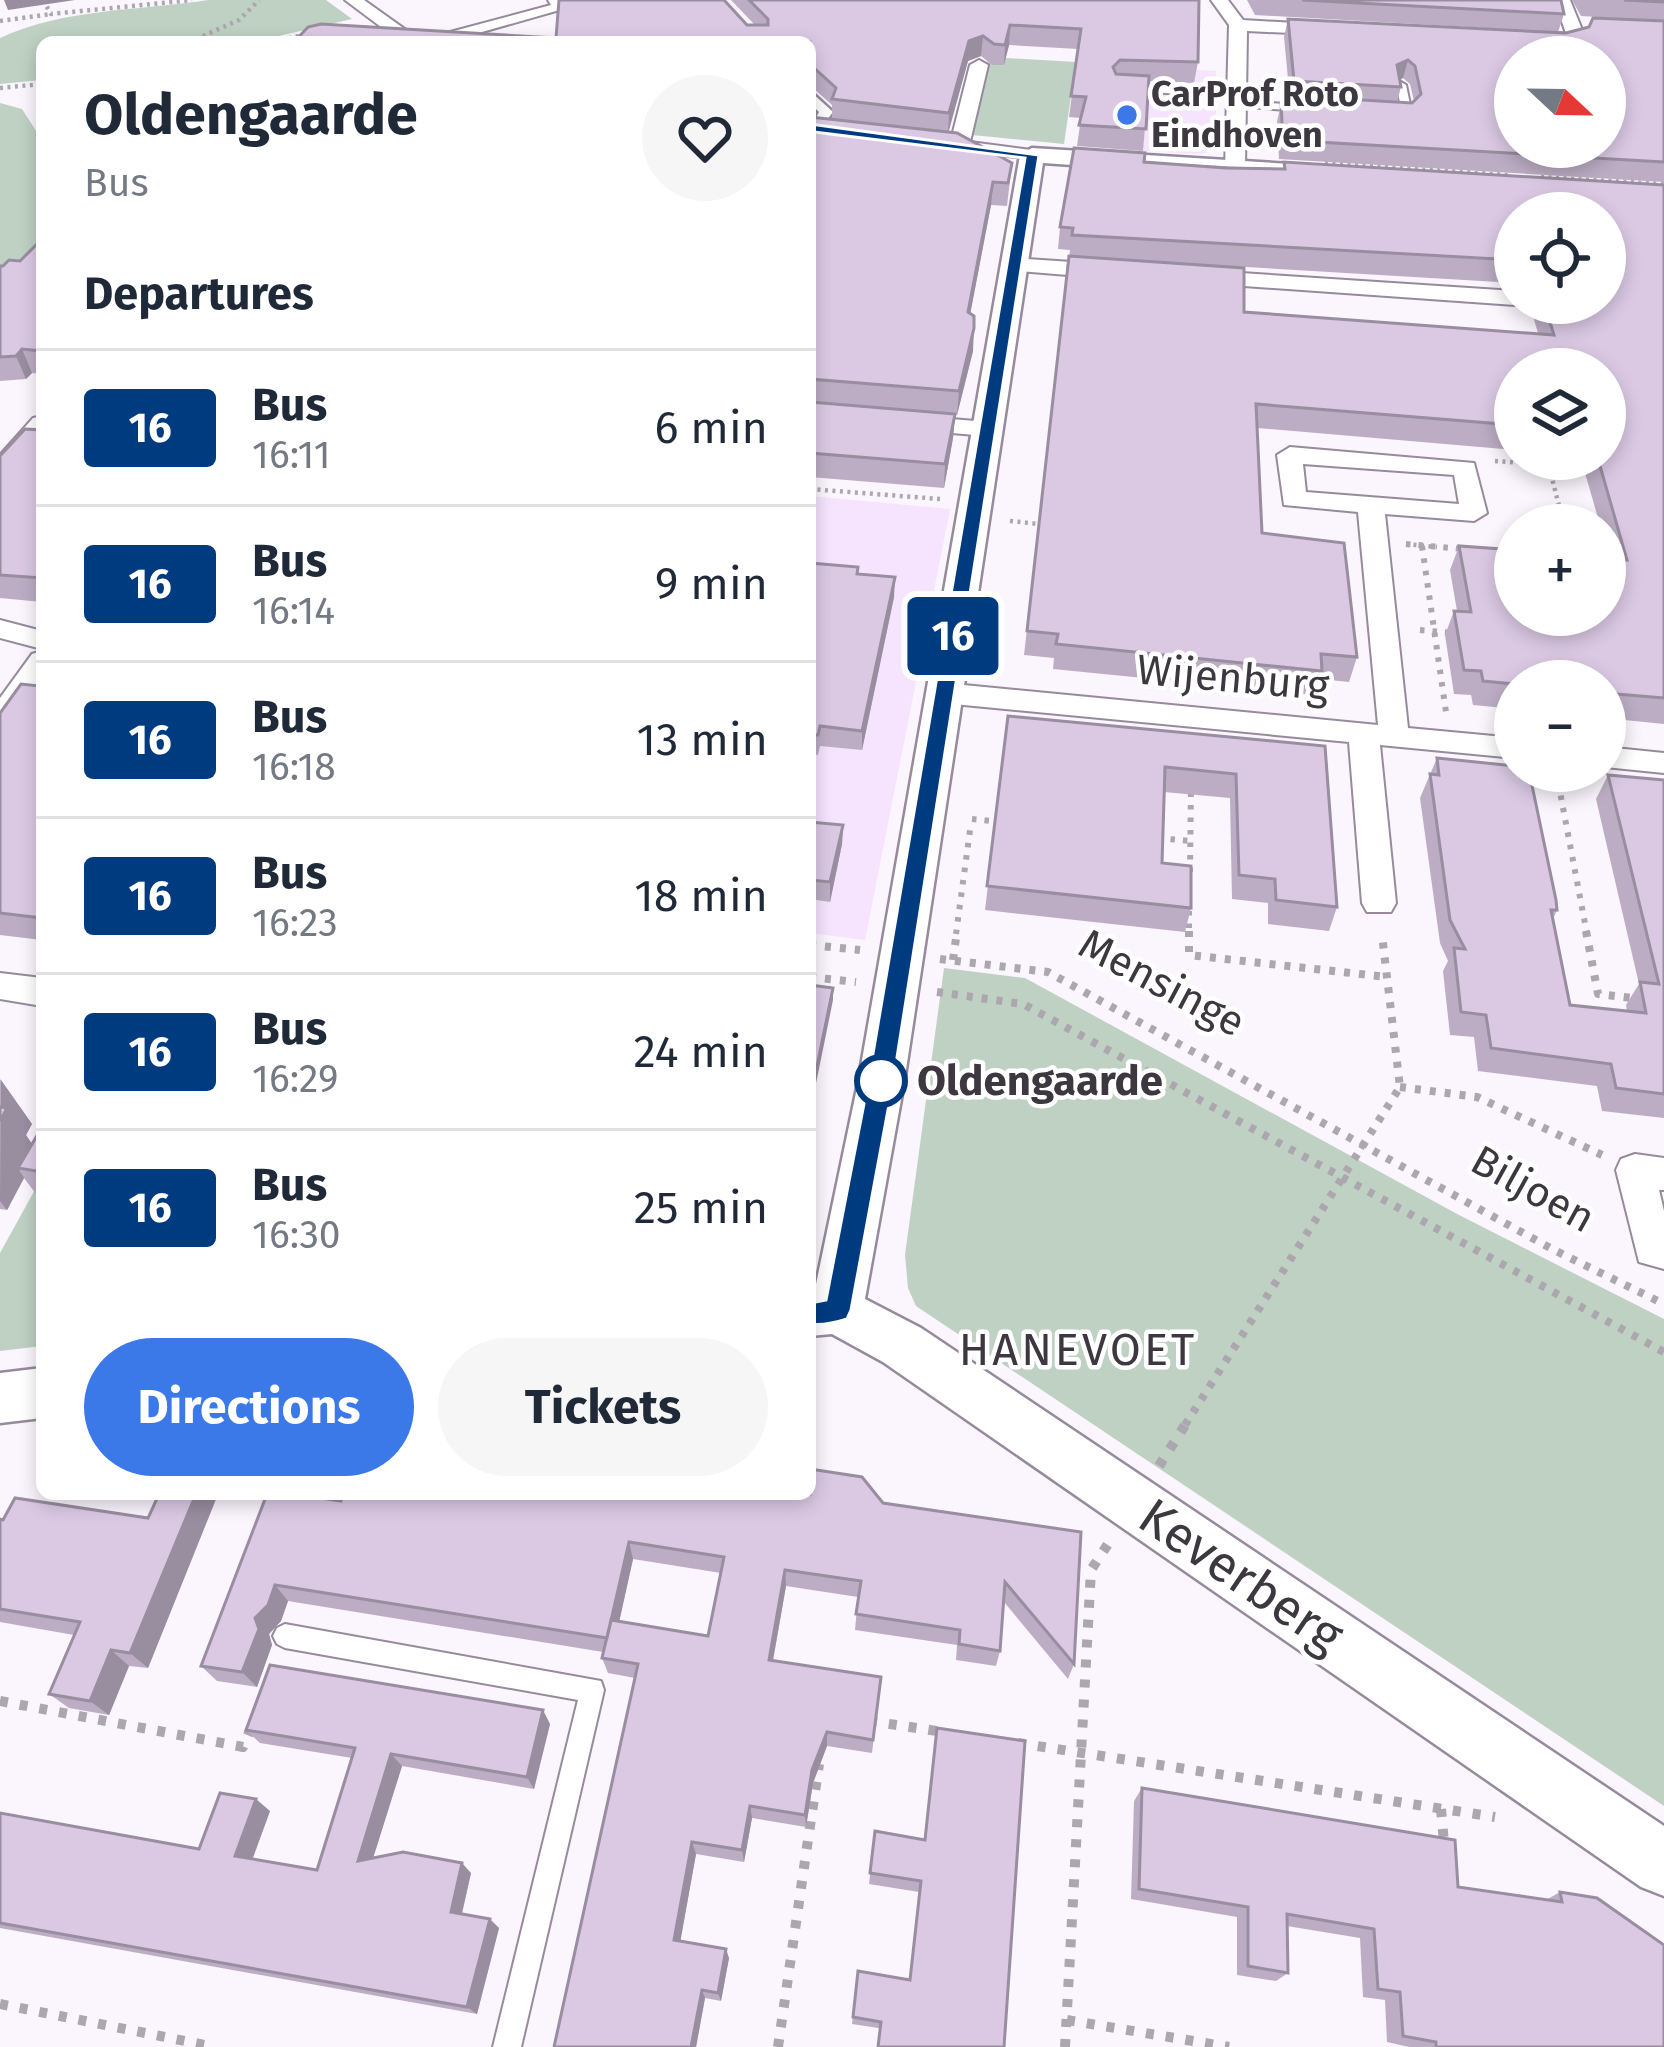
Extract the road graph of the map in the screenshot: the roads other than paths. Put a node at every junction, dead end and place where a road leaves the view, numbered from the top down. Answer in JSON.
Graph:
{"nodes":[{"id":1,"x":353,"y":0,"type":"edge"},
{"id":2,"x":556,"y":0,"type":"edge"},
{"id":3,"x":1219,"y":0,"type":"edge"},
{"id":4,"x":1562,"y":0,"type":"edge"},
{"id":5,"x":1350,"y":23,"type":"edge"},
{"id":6,"x":1238,"y":25,"type":"junction"},
{"id":7,"x":1572,"y":25,"type":"junction"},
{"id":8,"x":1595,"y":26,"type":"edge"},
{"id":9,"x":404,"y":36,"type":"edge"},
{"id":10,"x":450,"y":36,"type":"edge"},
{"id":11,"x":1575,"y":36,"type":"edge"},
{"id":12,"x":979,"y":65,"type":"dead end"},
{"id":13,"x":1401,"y":85,"type":"edge"},
{"id":14,"x":1117,"y":88,"type":"edge"},
{"id":15,"x":1239,"y":100,"type":"junction"},
{"id":16,"x":816,"y":101,"type":"edge"},
{"id":17,"x":1312,"y":109,"type":"edge"},
{"id":18,"x":1383,"y":113,"type":"edge"},
{"id":19,"x":816,"y":128,"type":"edge"},
{"id":20,"x":841,"y":132,"type":"edge"},
{"id":21,"x":816,"y":135,"type":"edge"},
{"id":22,"x":912,"y":140,"type":"edge"},
{"id":23,"x":959,"y":146,"type":"junction"},
{"id":24,"x":1032,"y":155,"type":"junction"},
{"id":25,"x":1235,"y":168,"type":"junction"},
{"id":26,"x":1325,"y":174,"type":"edge"},
{"id":27,"x":1014,"y":265,"type":"junction"},
{"id":28,"x":1133,"y":273,"type":"edge"},
{"id":29,"x":1175,"y":276,"type":"edge"},
{"id":30,"x":1494,"y":299,"type":"edge"},
{"id":31,"x":816,"y":415,"type":"edge"},
{"id":32,"x":0,"y":420,"type":"edge"},
{"id":33,"x":36,"y":423,"type":"edge"},
{"id":34,"x":987,"y":429,"type":"junction"},
{"id":35,"x":36,"y":430,"type":"edge"},
{"id":36,"x":0,"y":471,"type":"edge"},
{"id":37,"x":1371,"y":505,"type":"junction"},
{"id":38,"x":0,"y":629,"type":"edge"},
{"id":39,"x":36,"y":638,"type":"edge"},
{"id":40,"x":34,"y":688,"type":"edge"},
{"id":41,"x":943,"y":693,"type":"junction"},
{"id":42,"x":0,"y":720,"type":"edge"},
{"id":43,"x":1379,"y":734,"type":"junction"},
{"id":44,"x":1494,"y":746,"type":"edge"},
{"id":45,"x":1626,"y":759,"type":"edge"},
{"id":46,"x":1664,"y":764,"type":"edge"},
{"id":47,"x":1379,"y":903,"type":"road end"},
{"id":48,"x":0,"y":986,"type":"edge"},
{"id":49,"x":36,"y":991,"type":"edge"},
{"id":50,"x":1650,"y":1172,"type":"edge"},
{"id":51,"x":1664,"y":1251,"type":"edge"},
{"id":52,"x":824,"y":1312,"type":"edge"},
{"id":53,"x":36,"y":1395,"type":"edge"},
{"id":54,"x":0,"y":1398,"type":"edge"},
{"id":55,"x":285,"y":1636,"type":"dead end"},
{"id":56,"x":1664,"y":1864,"type":"edge"},
{"id":57,"x":507,"y":2047,"type":"edge"}],
"edges":[{"from":1,"to":9,"type":"street"},
{"from":2,"to":10,"type":"street"},
{"from":3,"to":6,"type":"street"},
{"from":4,"to":7,"type":"street"},
{"from":5,"to":6,"type":"street"},
{"from":6,"to":15,"type":"street"},
{"from":7,"to":8,"type":"street"},
{"from":7,"to":11,"type":"street"},
{"from":12,"to":23,"type":"street"},
{"from":13,"to":18,"type":"lane"},
{"from":14,"to":15,"type":"lane"},
{"from":15,"to":17,"type":"lane"},
{"from":15,"to":25,"type":"street"},
{"from":16,"to":19,"type":"street"},
{"from":20,"to":21,"type":"street"},
{"from":22,"to":23,"type":"street"},
{"from":23,"to":24,"type":"street"},
{"from":24,"to":25,"type":"street"},
{"from":24,"to":27,"type":"street"},
{"from":25,"to":26,"type":"street"},
{"from":27,"to":28,"type":"street"},
{"from":27,"to":34,"type":"street"},
{"from":29,"to":30,"type":"street"},
{"from":31,"to":34,"type":"street"},
{"from":32,"to":33,"type":"street"},
{"from":34,"to":41,"type":"street"},
{"from":35,"to":36,"type":"street"},
{"from":37,"to":37,"type":"street"},
{"from":37,"to":43,"type":"street"},
{"from":38,"to":39,"type":"street"},
{"from":40,"to":42,"type":"street"},
{"from":41,"to":43,"type":"street","name":"Wijenburg"},
{"from":41,"to":52,"type":"street"},
{"from":43,"to":44,"type":"street","name":"Wijenburg"},
{"from":43,"to":47,"type":"street"},
{"from":45,"to":46,"type":"street"},
{"from":48,"to":49,"type":"street"},
{"from":50,"to":51,"type":"street"},
{"from":52,"to":56,"type":"street","name":"Keverberg"},
{"from":53,"to":54,"type":"street"},
{"from":55,"to":57,"type":"lane"}]}
